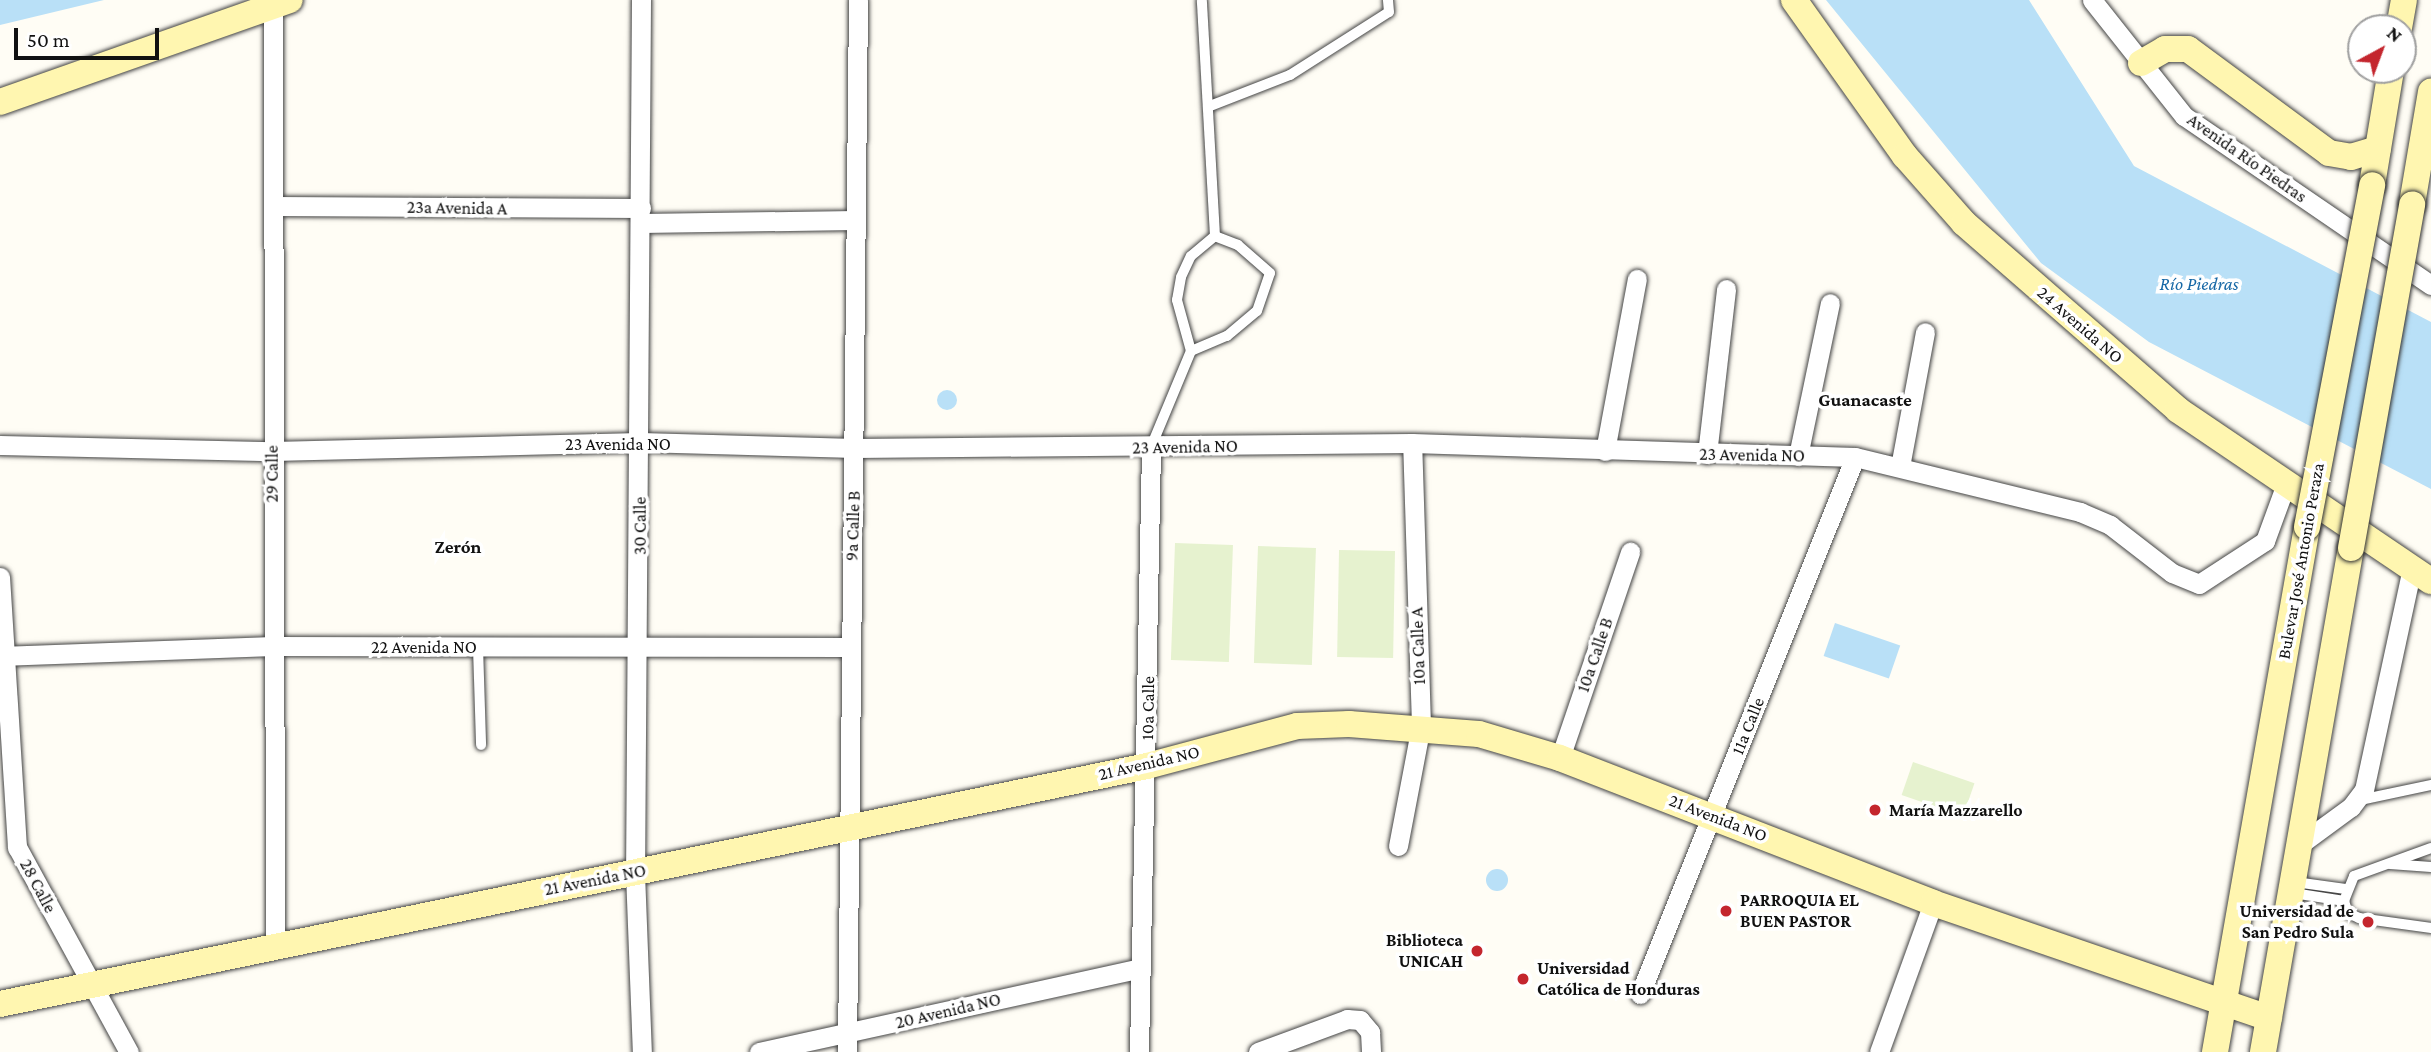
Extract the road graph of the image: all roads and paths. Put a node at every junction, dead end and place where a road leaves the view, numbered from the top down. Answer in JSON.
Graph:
{"nodes":[{"id":1,"x":641,"y":0,"type":"edge"},
{"id":2,"x":858,"y":0,"type":"edge"},
{"id":3,"x":1202,"y":0,"type":"edge"},
{"id":4,"x":1388,"y":0,"type":"edge"},
{"id":5,"x":1794,"y":0,"type":"edge"},
{"id":6,"x":2092,"y":0,"type":"edge"},
{"id":7,"x":281,"y":3,"type":"edge"},
{"id":8,"x":2141,"y":63,"type":"junction"},
{"id":9,"x":2389,"y":84,"type":"edge"},
{"id":10,"x":2431,"y":94,"type":"edge"},
{"id":11,"x":0,"y":102,"type":"edge"},
{"id":12,"x":1210,"y":106,"type":"junction"},
{"id":13,"x":2378,"y":149,"type":"junction"},
{"id":14,"x":274,"y":206,"type":"junction"},
{"id":15,"x":641,"y":215,"type":"junction"},
{"id":16,"x":855,"y":220,"type":"junction"},
{"id":17,"x":1215,"y":236,"type":"junction"},
{"id":18,"x":1637,"y":279,"type":"dead end"},
{"id":19,"x":2431,"y":285,"type":"edge"},
{"id":20,"x":1726,"y":289,"type":"dead end"},
{"id":21,"x":1830,"y":303,"type":"dead end"},
{"id":22,"x":1925,"y":331,"type":"dead end"},
{"id":23,"x":1191,"y":351,"type":"junction"},
{"id":24,"x":640,"y":442,"type":"junction"},
{"id":25,"x":1412,"y":443,"type":"junction"},
{"id":26,"x":0,"y":445,"type":"edge"},
{"id":27,"x":1151,"y":447,"type":"junction"},
{"id":28,"x":855,"y":448,"type":"junction"},
{"id":29,"x":272,"y":451,"type":"junction"},
{"id":30,"x":1605,"y":451,"type":"junction"},
{"id":31,"x":1707,"y":454,"type":"junction"},
{"id":32,"x":1798,"y":456,"type":"junction"},
{"id":33,"x":1855,"y":457,"type":"junction"},
{"id":34,"x":1900,"y":467,"type":"junction"},
{"id":35,"x":2287,"y":481,"type":"junction"},
{"id":36,"x":1630,"y":552,"type":"dead end"},
{"id":37,"x":2421,"y":575,"type":"edge"},
{"id":38,"x":0,"y":577,"type":"edge"},
{"id":39,"x":273,"y":646,"type":"junction"},
{"id":40,"x":639,"y":646,"type":"junction"},
{"id":41,"x":478,"y":647,"type":"junction"},
{"id":42,"x":849,"y":647,"type":"junction"},
{"id":43,"x":2,"y":656,"type":"edge"},
{"id":44,"x":1421,"y":725,"type":"junction"},
{"id":45,"x":481,"y":745,"type":"dead end"},
{"id":46,"x":1560,"y":758,"type":"junction"},
{"id":47,"x":1147,"y":766,"type":"junction"},
{"id":48,"x":2431,"y":785,"type":"edge"},
{"id":49,"x":2359,"y":800,"type":"junction"},
{"id":50,"x":1712,"y":815,"type":"junction"},
{"id":51,"x":851,"y":827,"type":"junction"},
{"id":52,"x":2300,"y":845,"type":"junction"},
{"id":53,"x":1398,"y":846,"type":"dead end"},
{"id":54,"x":9,"y":847,"type":"edge"},
{"id":55,"x":2431,"y":848,"type":"edge"},
{"id":56,"x":2382,"y":864,"type":"junction"},
{"id":57,"x":2431,"y":867,"type":"edge"},
{"id":58,"x":635,"y":873,"type":"junction"},
{"id":59,"x":2292,"y":887,"type":"junction"},
{"id":60,"x":2346,"y":889,"type":"junction"},
{"id":61,"x":2344,"y":901,"type":"junction"},
{"id":62,"x":1933,"y":903,"type":"junction"},
{"id":63,"x":2431,"y":928,"type":"edge"},
{"id":64,"x":275,"y":942,"type":"junction"},
{"id":65,"x":1137,"y":969,"type":"junction"},
{"id":66,"x":92,"y":985,"type":"junction"},
{"id":67,"x":1640,"y":994,"type":"dead end"},
{"id":68,"x":0,"y":1004,"type":"edge"},
{"id":69,"x":2223,"y":1006,"type":"junction"},
{"id":70,"x":2269,"y":1018,"type":"junction"},
{"id":71,"x":847,"y":1043,"type":"edge"},
{"id":72,"x":129,"y":1052,"type":"edge"},
{"id":73,"x":642,"y":1052,"type":"edge"},
{"id":74,"x":759,"y":1052,"type":"edge"},
{"id":75,"x":1139,"y":1052,"type":"edge"},
{"id":76,"x":1258,"y":1052,"type":"edge"},
{"id":77,"x":1371,"y":1052,"type":"edge"},
{"id":78,"x":1880,"y":1052,"type":"edge"},
{"id":79,"x":2215,"y":1052,"type":"edge"},
{"id":80,"x":2263,"y":1052,"type":"edge"}],
"edges":[{"from":1,"to":15,"type":"street","name":"30 Calle"},
{"from":2,"to":16,"type":"street","name":"9a Calle B"},
{"from":3,"to":12,"type":"lane"},
{"from":4,"to":12,"type":"lane"},
{"from":5,"to":35,"type":"street","name":"24 Avenida NO"},
{"from":6,"to":8,"type":"street","name":"Avenida Río Piedras"},
{"from":7,"to":11,"type":"street"},
{"from":7,"to":14,"type":"street","name":"29 Calle"},
{"from":8,"to":13,"type":"street"},
{"from":8,"to":19,"type":"street","name":"Avenida Río Piedras"},
{"from":9,"to":13,"type":"street","name":"Bulevar José Antonio Peraza"},
{"from":10,"to":52,"type":"street","bridge":true},
{"from":12,"to":17,"type":"lane"},
{"from":13,"to":69,"type":"street","name":"Bulevar José Antonio Peraza","bridge":true},
{"from":14,"to":15,"type":"street","name":"23a Avenida A"},
{"from":14,"to":29,"type":"street","name":"29 Calle"},
{"from":15,"to":16,"type":"street","name":"23a Avenida A"},
{"from":15,"to":24,"type":"street","name":"30 Calle"},
{"from":16,"to":28,"type":"street","name":"9a Calle B"},
{"from":17,"to":23,"type":"lane"},
{"from":17,"to":23,"type":"lane"},
{"from":18,"to":30,"type":"street"},
{"from":20,"to":31,"type":"street"},
{"from":21,"to":32,"type":"street"},
{"from":22,"to":34,"type":"street"},
{"from":23,"to":27,"type":"lane"},
{"from":24,"to":28,"type":"street","name":"23 Avenida NO"},
{"from":24,"to":29,"type":"street","name":"23 Avenida NO"},
{"from":24,"to":40,"type":"street","name":"30 Calle"},
{"from":25,"to":27,"type":"street","name":"23 Avenida NO"},
{"from":25,"to":30,"type":"street","name":"23 Avenida NO"},
{"from":25,"to":44,"type":"street","name":"10a Calle A"},
{"from":26,"to":29,"type":"street","name":"23 Avenida NO"},
{"from":27,"to":28,"type":"street","name":"23 Avenida NO"},
{"from":27,"to":47,"type":"street","name":"10a Calle"},
{"from":28,"to":42,"type":"street","name":"9a Calle B"},
{"from":29,"to":39,"type":"street","name":"29 Calle"},
{"from":30,"to":31,"type":"street","name":"23 Avenida NO"},
{"from":31,"to":32,"type":"street","name":"23 Avenida NO"},
{"from":32,"to":33,"type":"street","name":"23 Avenida NO"},
{"from":33,"to":34,"type":"street","name":"23 Avenida NO"},
{"from":33,"to":50,"type":"street","name":"11a Calle"},
{"from":34,"to":35,"type":"street","name":"23 Avenida NO"},
{"from":35,"to":37,"type":"street","name":"24 Avenida NO"},
{"from":36,"to":46,"type":"street","name":"10a Calle B"},
{"from":37,"to":49,"type":"street"},
{"from":38,"to":43,"type":"street","name":"28 Calle"},
{"from":39,"to":41,"type":"street","name":"22 Avenida NO"},
{"from":39,"to":43,"type":"street","name":"22 Avenida NO"},
{"from":39,"to":64,"type":"street","name":"29 Calle"},
{"from":40,"to":41,"type":"street","name":"22 Avenida NO"},
{"from":40,"to":42,"type":"street","name":"22 Avenida NO"},
{"from":40,"to":58,"type":"street","name":"30 Calle"},
{"from":41,"to":45,"type":"lane"},
{"from":42,"to":51,"type":"street","name":"9a Calle B"},
{"from":43,"to":54,"type":"street","name":"28 Calle"},
{"from":44,"to":46,"type":"street","name":"21 Avenida NO"},
{"from":44,"to":47,"type":"street","name":"21 Avenida NO"},
{"from":44,"to":53,"type":"street","name":"10a Calle A"},
{"from":46,"to":50,"type":"street","name":"21 Avenida NO"},
{"from":47,"to":51,"type":"street","name":"21 Avenida NO"},
{"from":47,"to":65,"type":"street","name":"10a Calle"},
{"from":48,"to":49,"type":"lane"},
{"from":49,"to":52,"type":"street"},
{"from":50,"to":62,"type":"street","name":"21 Avenida NO"},
{"from":50,"to":67,"type":"street","name":"11a Calle"},
{"from":51,"to":58,"type":"street","name":"21 Avenida NO"},
{"from":51,"to":71,"type":"street","name":"9a Calle B"},
{"from":52,"to":59,"type":"street"},
{"from":54,"to":66,"type":"street","name":"28 Calle"},
{"from":55,"to":56,"type":"lane"},
{"from":56,"to":57,"type":"lane"},
{"from":56,"to":60,"type":"lane"},
{"from":58,"to":64,"type":"street","name":"21 Avenida NO"},
{"from":58,"to":73,"type":"street","name":"30 Calle"},
{"from":59,"to":60,"type":"lane"},
{"from":59,"to":61,"type":"lane"},
{"from":59,"to":70,"type":"street"},
{"from":60,"to":61,"type":"lane"},
{"from":61,"to":63,"type":"lane"},
{"from":62,"to":69,"type":"street","name":"21 Avenida NO"},
{"from":62,"to":78,"type":"street"},
{"from":64,"to":66,"type":"street","name":"21 Avenida NO"},
{"from":65,"to":71,"type":"street","name":"20 Avenida NO"},
{"from":65,"to":75,"type":"street","name":"10a Calle"},
{"from":66,"to":68,"type":"street","name":"21 Avenida NO"},
{"from":66,"to":72,"type":"street","name":"28 Calle"},
{"from":69,"to":70,"type":"street","name":"21 Avenida NO"},
{"from":69,"to":79,"type":"street","name":"Bulevar José Antonio Peraza"},
{"from":70,"to":80,"type":"street"},
{"from":71,"to":74,"type":"street","name":"20 Avenida NO"},
{"from":76,"to":77,"type":"street"}]}
